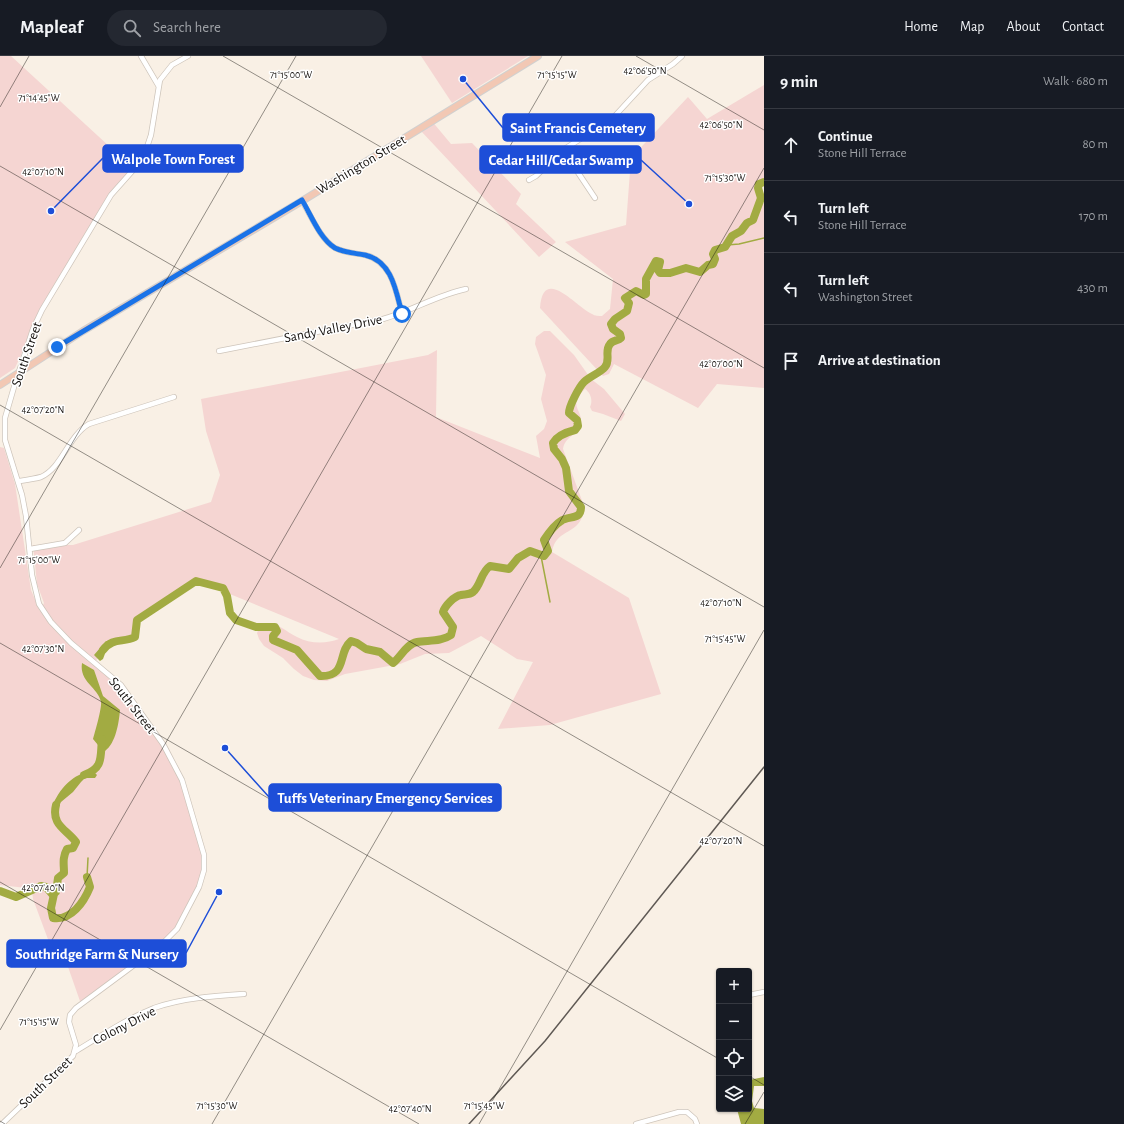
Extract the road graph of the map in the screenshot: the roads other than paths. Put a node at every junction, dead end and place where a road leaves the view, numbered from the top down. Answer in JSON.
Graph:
{"nodes":[{"id":1,"x":141,"y":56,"type":"edge"},
{"id":2,"x":188,"y":56,"type":"edge"},
{"id":3,"x":538,"y":56,"type":"edge"},
{"id":4,"x":682,"y":56,"type":"edge"},
{"id":5,"x":158,"y":85,"type":"junction"},
{"id":6,"x":563,"y":150,"type":"junction"},
{"id":7,"x":529,"y":180,"type":"dead end"},
{"id":8,"x":594,"y":198,"type":"dead end"},
{"id":9,"x":302,"y":200,"type":"junction"},
{"id":10,"x":466,"y":289,"type":"dead end"},
{"id":11,"x":402,"y":314,"type":"junction"},
{"id":12,"x":219,"y":351,"type":"dead end"},
{"id":13,"x":19,"y":373,"type":"junction"},
{"id":14,"x":0,"y":385,"type":"edge"},
{"id":15,"x":174,"y":397,"type":"dead end"},
{"id":16,"x":19,"y":482,"type":"junction"},
{"id":17,"x":79,"y":530,"type":"dead end"},
{"id":18,"x":30,"y":549,"type":"junction"},
{"id":19,"x":764,"y":992,"type":"edge"},
{"id":20,"x":244,"y":994,"type":"dead end"},
{"id":21,"x":752,"y":994,"type":"edge"},
{"id":22,"x":76,"y":1051,"type":"junction"},
{"id":23,"x":2,"y":1124,"type":"edge"},
{"id":24,"x":636,"y":1124,"type":"edge"},
{"id":25,"x":696,"y":1124,"type":"edge"}],
"edges":[{"from":1,"to":5,"type":"street"},
{"from":2,"to":5,"type":"street","name":"South Street"},
{"from":3,"to":9,"type":"main road","name":"Washington Street"},
{"from":4,"to":6,"type":"street"},
{"from":5,"to":13,"type":"street","name":"South Street"},
{"from":6,"to":7,"type":"street"},
{"from":6,"to":8,"type":"street"},
{"from":9,"to":11,"type":"street"},
{"from":9,"to":13,"type":"main road","name":"Washington Street"},
{"from":10,"to":11,"type":"street","name":"Sandy Valley Drive"},
{"from":11,"to":12,"type":"street","name":"Sandy Valley Drive"},
{"from":13,"to":14,"type":"main road","name":"Washington Street"},
{"from":13,"to":16,"type":"street","name":"South Street"},
{"from":15,"to":16,"type":"street"},
{"from":16,"to":18,"type":"street","name":"South Street"},
{"from":17,"to":18,"type":"street"},
{"from":18,"to":22,"type":"street","name":"South Street"},
{"from":19,"to":21,"type":"street"},
{"from":20,"to":22,"type":"street","name":"Colony Drive"},
{"from":22,"to":23,"type":"street","name":"South Street"},
{"from":24,"to":25,"type":"street"}]}
